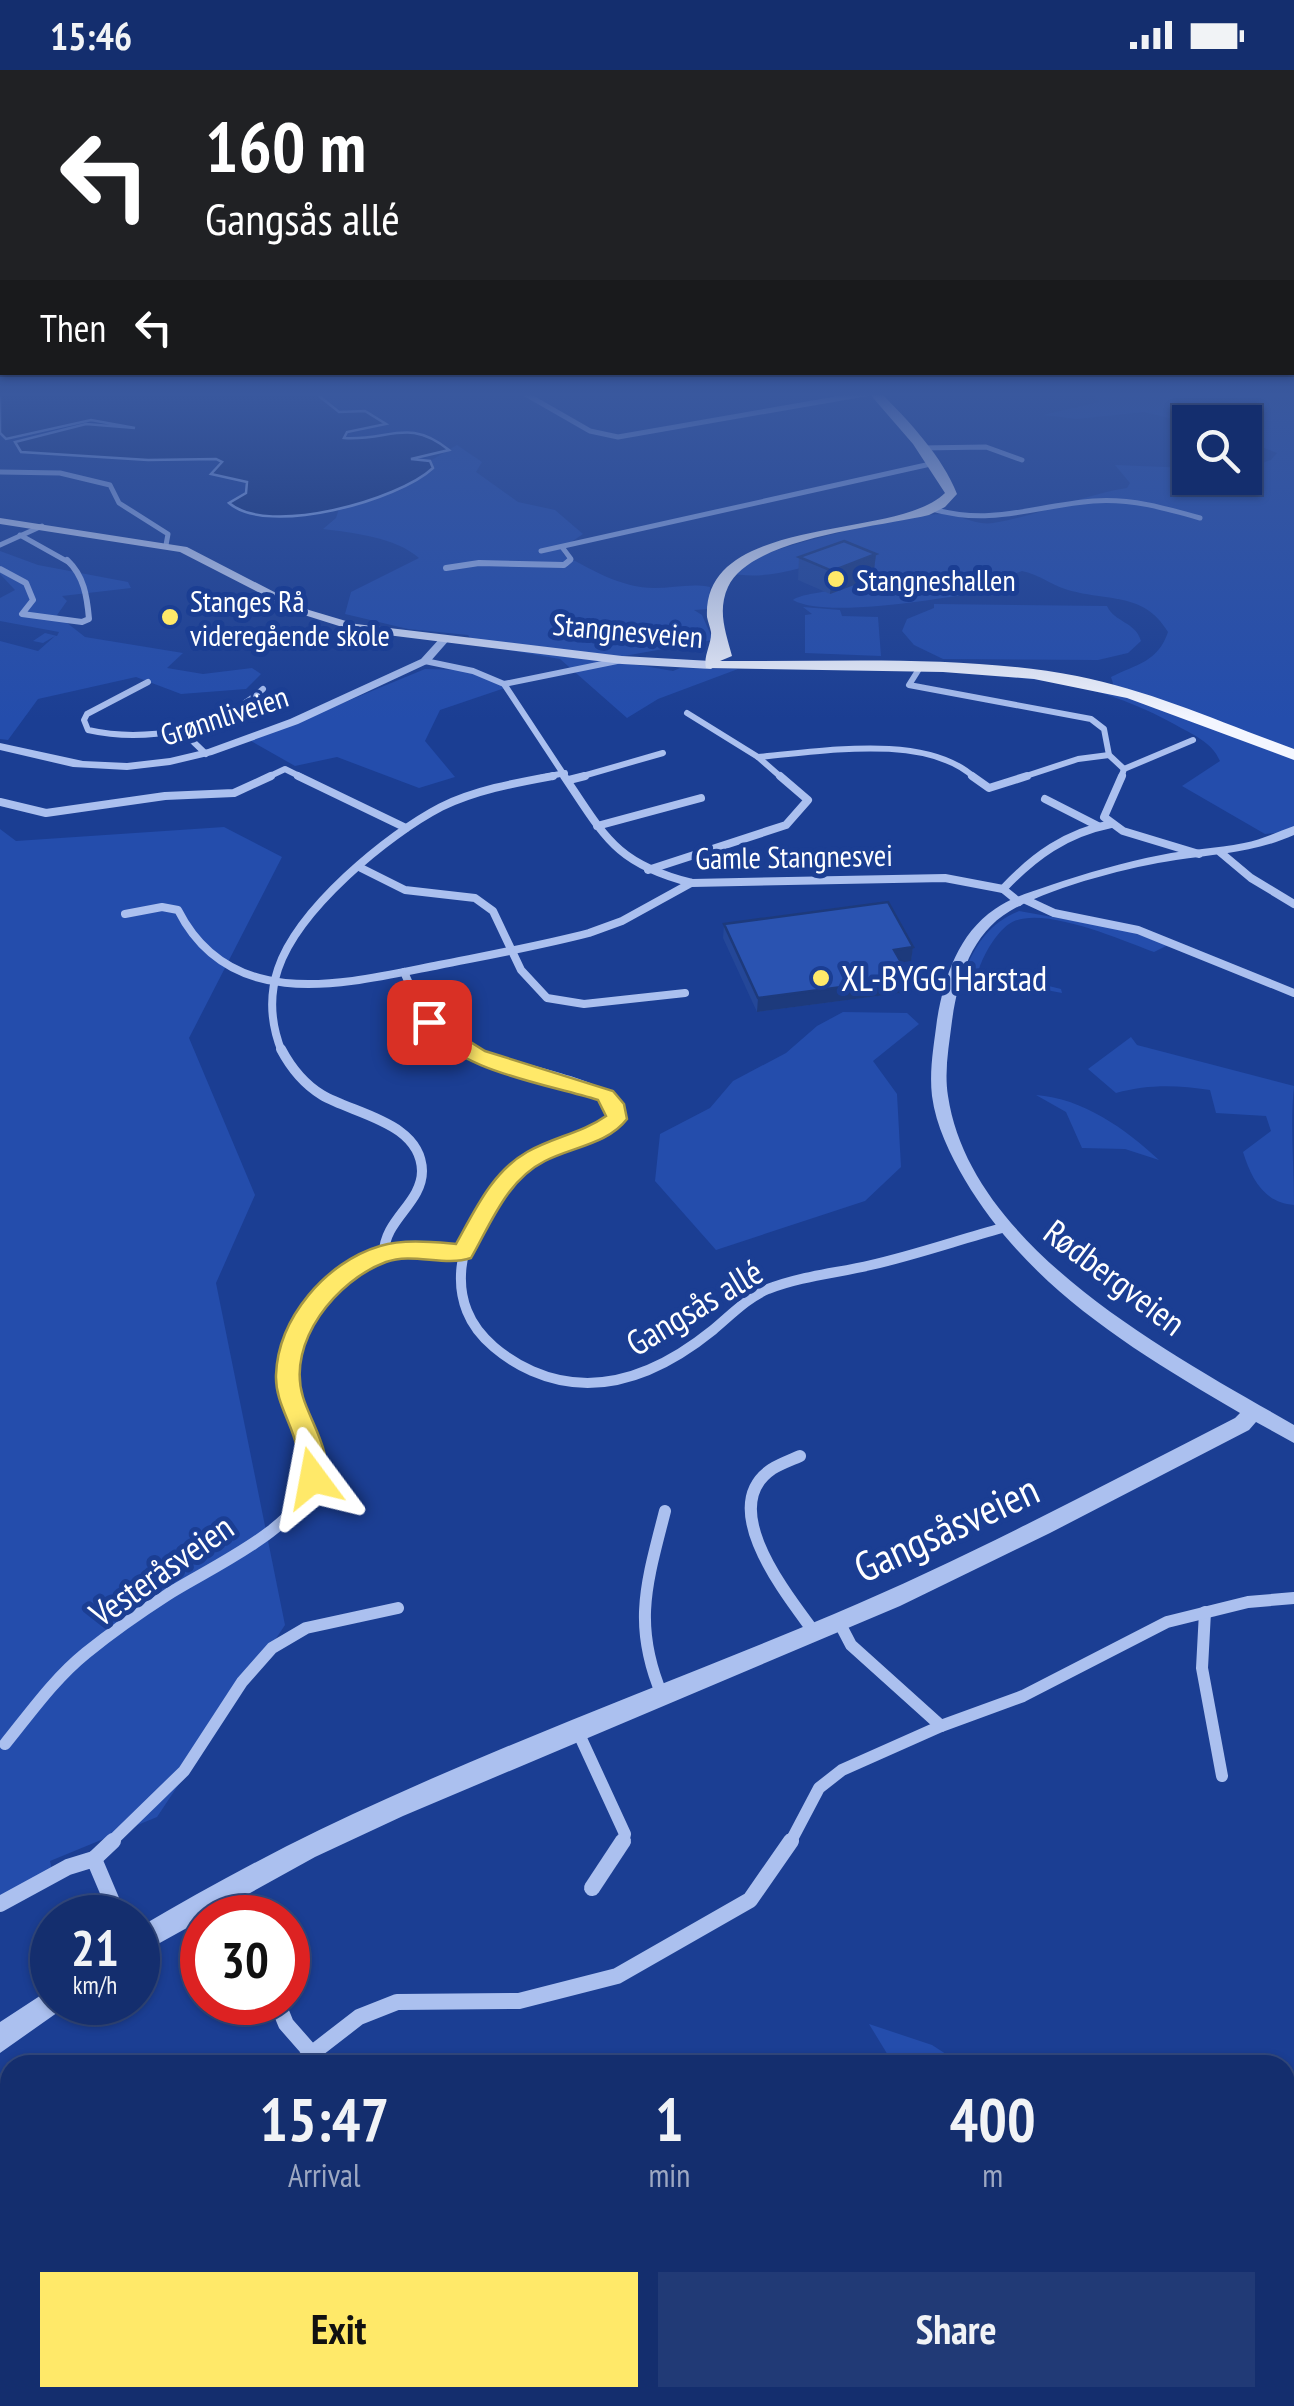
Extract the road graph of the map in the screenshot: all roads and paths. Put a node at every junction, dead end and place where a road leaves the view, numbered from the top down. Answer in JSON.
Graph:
{"nodes":[{"id":1,"x":118,"y":501,"type":"edge"},
{"id":2,"x":766,"y":501,"type":"edge"},
{"id":3,"x":945,"y":501,"type":"edge"},
{"id":4,"x":1101,"y":501,"type":"edge"},
{"id":5,"x":1130,"y":501,"type":"edge"},
{"id":6,"x":932,"y":509,"type":"junction"},
{"id":7,"x":1200,"y":518,"type":"dead end"},
{"id":8,"x":0,"y":521,"type":"edge"},
{"id":9,"x":42,"y":526,"type":"junction"},
{"id":10,"x":20,"y":535,"type":"junction"},
{"id":11,"x":0,"y":545,"type":"edge"},
{"id":12,"x":166,"y":545,"type":"junction"},
{"id":13,"x":562,"y":546,"type":"junction"},
{"id":14,"x":541,"y":552,"type":"dead end"},
{"id":15,"x":446,"y":568,"type":"dead end"},
{"id":16,"x":0,"y":570,"type":"edge"},
{"id":17,"x":445,"y":639,"type":"junction"},
{"id":18,"x":424,"y":660,"type":"junction"},
{"id":19,"x":622,"y":660,"type":"junction"},
{"id":20,"x":719,"y":666,"type":"junction"},
{"id":21,"x":919,"y":669,"type":"junction"},
{"id":22,"x":148,"y":682,"type":"dead end"},
{"id":23,"x":504,"y":684,"type":"junction"},
{"id":24,"x":263,"y":689,"type":"dead end"},
{"id":25,"x":687,"y":713,"type":"dead end"},
{"id":26,"x":181,"y":730,"type":"junction"},
{"id":27,"x":1193,"y":740,"type":"dead end"},
{"id":28,"x":0,"y":746,"type":"edge"},
{"id":29,"x":663,"y":753,"type":"dead end"},
{"id":30,"x":206,"y":754,"type":"junction"},
{"id":31,"x":1109,"y":755,"type":"junction"},
{"id":32,"x":758,"y":757,"type":"junction"},
{"id":33,"x":1294,"y":758,"type":"edge"},
{"id":34,"x":1124,"y":768,"type":"junction"},
{"id":35,"x":567,"y":776,"type":"junction"},
{"id":36,"x":701,"y":798,"type":"dead end"},
{"id":37,"x":1045,"y":799,"type":"dead end"},
{"id":38,"x":0,"y":802,"type":"edge"},
{"id":39,"x":1110,"y":824,"type":"junction"},
{"id":40,"x":598,"y":826,"type":"junction"},
{"id":41,"x":1099,"y":826,"type":"junction"},
{"id":42,"x":406,"y":828,"type":"junction"},
{"id":43,"x":1294,"y":830,"type":"edge"},
{"id":44,"x":1220,"y":852,"type":"junction"},
{"id":45,"x":1199,"y":854,"type":"junction"},
{"id":46,"x":361,"y":868,"type":"junction"},
{"id":47,"x":648,"y":870,"type":"junction"},
{"id":48,"x":692,"y":883,"type":"junction"},
{"id":49,"x":1003,"y":890,"type":"junction"},
{"id":50,"x":1022,"y":901,"type":"junction"},
{"id":51,"x":1294,"y":904,"type":"edge"},
{"id":52,"x":125,"y":914,"type":"dead end"},
{"id":53,"x":512,"y":950,"type":"junction"},
{"id":54,"x":404,"y":972,"type":"junction"},
{"id":55,"x":276,"y":980,"type":"junction"},
{"id":56,"x":685,"y":993,"type":"dead end"},
{"id":57,"x":1294,"y":993,"type":"edge"},
{"id":58,"x":1002,"y":1228,"type":"junction"},
{"id":59,"x":463,"y":1252,"type":"junction"},
{"id":60,"x":384,"y":1253,"type":"junction"},
{"id":61,"x":1254,"y":1411,"type":"junction"},
{"id":62,"x":1294,"y":1435,"type":"edge"},
{"id":63,"x":800,"y":1456,"type":"dead end"},
{"id":64,"x":666,"y":1510,"type":"dead end"},
{"id":65,"x":1294,"y":1598,"type":"edge"},
{"id":66,"x":398,"y":1608,"type":"dead end"},
{"id":67,"x":1205,"y":1612,"type":"junction"},
{"id":68,"x":839,"y":1622,"type":"junction"},
{"id":69,"x":814,"y":1632,"type":"junction"},
{"id":70,"x":662,"y":1696,"type":"junction"},
{"id":71,"x":941,"y":1726,"type":"junction"},
{"id":72,"x":578,"y":1731,"type":"junction"},
{"id":73,"x":5,"y":1744,"type":"dead end"},
{"id":74,"x":1222,"y":1776,"type":"dead end"},
{"id":75,"x":94,"y":1858,"type":"junction"},
{"id":76,"x":234,"y":1885,"type":"junction"},
{"id":77,"x":592,"y":1888,"type":"dead end"},
{"id":78,"x":109,"y":1895,"type":"edge"},
{"id":79,"x":237,"y":1895,"type":"edge"},
{"id":80,"x":0,"y":1904,"type":"edge"},
{"id":81,"x":160,"y":1929,"type":"edge"},
{"id":82,"x":30,"y":2017,"type":"edge"},
{"id":83,"x":287,"y":2025,"type":"edge"},
{"id":84,"x":0,"y":2039,"type":"edge"},
{"id":85,"x":306,"y":2055,"type":"edge"},
{"id":86,"x":317,"y":2055,"type":"edge"}],
"edges":[{"from":1,"to":12,"type":"street"},
{"from":2,"to":13,"type":"street"},
{"from":3,"to":6,"type":"main road"},
{"from":4,"to":6,"type":"street"},
{"from":5,"to":7,"type":"street"},
{"from":6,"to":20,"type":"main road"},
{"from":8,"to":9,"type":"main road","name":"Stangnesveien"},
{"from":9,"to":10,"type":"street"},
{"from":9,"to":12,"type":"main road","name":"Stangnesveien"},
{"from":10,"to":11,"type":"street"},
{"from":10,"to":16,"type":"street"},
{"from":12,"to":17,"type":"main road","name":"Stangnesveien"},
{"from":13,"to":14,"type":"street"},
{"from":13,"to":15,"type":"street"},
{"from":17,"to":18,"type":"street","name":"Grønnliveien"},
{"from":17,"to":19,"type":"main road","name":"Stangnesveien"},
{"from":18,"to":23,"type":"street"},
{"from":18,"to":30,"type":"street","name":"Grønnliveien"},
{"from":19,"to":20,"type":"main road","name":"Stangnesveien"},
{"from":19,"to":23,"type":"street"},
{"from":20,"to":21,"type":"main road","name":"Stangnesveien"},
{"from":21,"to":31,"type":"street"},
{"from":21,"to":33,"type":"main road","name":"Stangnesveien"},
{"from":22,"to":26,"type":"street"},
{"from":23,"to":35,"type":"street","name":"Gamle Stangnesvei"},
{"from":24,"to":26,"type":"street"},
{"from":25,"to":32,"type":"street"},
{"from":26,"to":30,"type":"street"},
{"from":27,"to":34,"type":"street"},
{"from":28,"to":30,"type":"street","name":"Grønnliveien"},
{"from":29,"to":35,"type":"street"},
{"from":31,"to":32,"type":"street"},
{"from":31,"to":34,"type":"street"},
{"from":32,"to":47,"type":"street"},
{"from":34,"to":39,"type":"street"},
{"from":35,"to":40,"type":"street","name":"Gamle Stangnesvei"},
{"from":35,"to":42,"type":"street"},
{"from":36,"to":40,"type":"street"},
{"from":37,"to":41,"type":"street"},
{"from":38,"to":42,"type":"street"},
{"from":39,"to":41,"type":"street"},
{"from":39,"to":45,"type":"street"},
{"from":40,"to":47,"type":"street","name":"Gamle Stangnesvei"},
{"from":41,"to":49,"type":"street"},
{"from":42,"to":46,"type":"street"},
{"from":43,"to":44,"type":"street","name":"Rødbergveien"},
{"from":44,"to":45,"type":"street","name":"Rødbergveien"},
{"from":44,"to":51,"type":"street"},
{"from":45,"to":50,"type":"street","name":"Rødbergveien"},
{"from":46,"to":53,"type":"street"},
{"from":46,"to":55,"type":"street"},
{"from":47,"to":48,"type":"street","name":"Gamle Stangnesvei"},
{"from":48,"to":49,"type":"street","name":"Gamle Stangnesvei"},
{"from":48,"to":53,"type":"street"},
{"from":49,"to":50,"type":"street","name":"Gamle Stangnesvei"},
{"from":50,"to":57,"type":"street","name":"Gamle Stangnesvei"},
{"from":50,"to":58,"type":"street","name":"Rødbergveien"},
{"from":52,"to":55,"type":"street"},
{"from":53,"to":54,"type":"street"},
{"from":53,"to":56,"type":"street"},
{"from":54,"to":55,"type":"street"},
{"from":54,"to":59,"type":"street"},
{"from":55,"to":60,"type":"street"},
{"from":58,"to":59,"type":"street","name":"Gangsås allé"},
{"from":58,"to":61,"type":"street","name":"Rødbergveien"},
{"from":59,"to":60,"type":"street","name":"Vesteråsveien"},
{"from":60,"to":73,"type":"street","name":"Vesteråsveien"},
{"from":61,"to":62,"type":"street","name":"Rødbergveien"},
{"from":61,"to":68,"type":"street","name":"Gangsåsveien"},
{"from":63,"to":69,"type":"street"},
{"from":64,"to":70,"type":"street"},
{"from":65,"to":67,"type":"street"},
{"from":66,"to":75,"type":"street"},
{"from":67,"to":71,"type":"street"},
{"from":67,"to":74,"type":"street"},
{"from":68,"to":69,"type":"street","name":"Gangsåsveien"},
{"from":68,"to":71,"type":"street"},
{"from":69,"to":70,"type":"street","name":"Gangsåsveien"},
{"from":70,"to":72,"type":"street","name":"Gangsåsveien"},
{"from":71,"to":86,"type":"street"},
{"from":72,"to":76,"type":"street","name":"Gangsåsveien"},
{"from":72,"to":77,"type":"street"},
{"from":75,"to":78,"type":"street"},
{"from":75,"to":80,"type":"street"},
{"from":76,"to":79,"type":"street"},
{"from":76,"to":81,"type":"street","name":"Gangsåsveien"},
{"from":82,"to":84,"type":"street"},
{"from":83,"to":85,"type":"street"}]}
